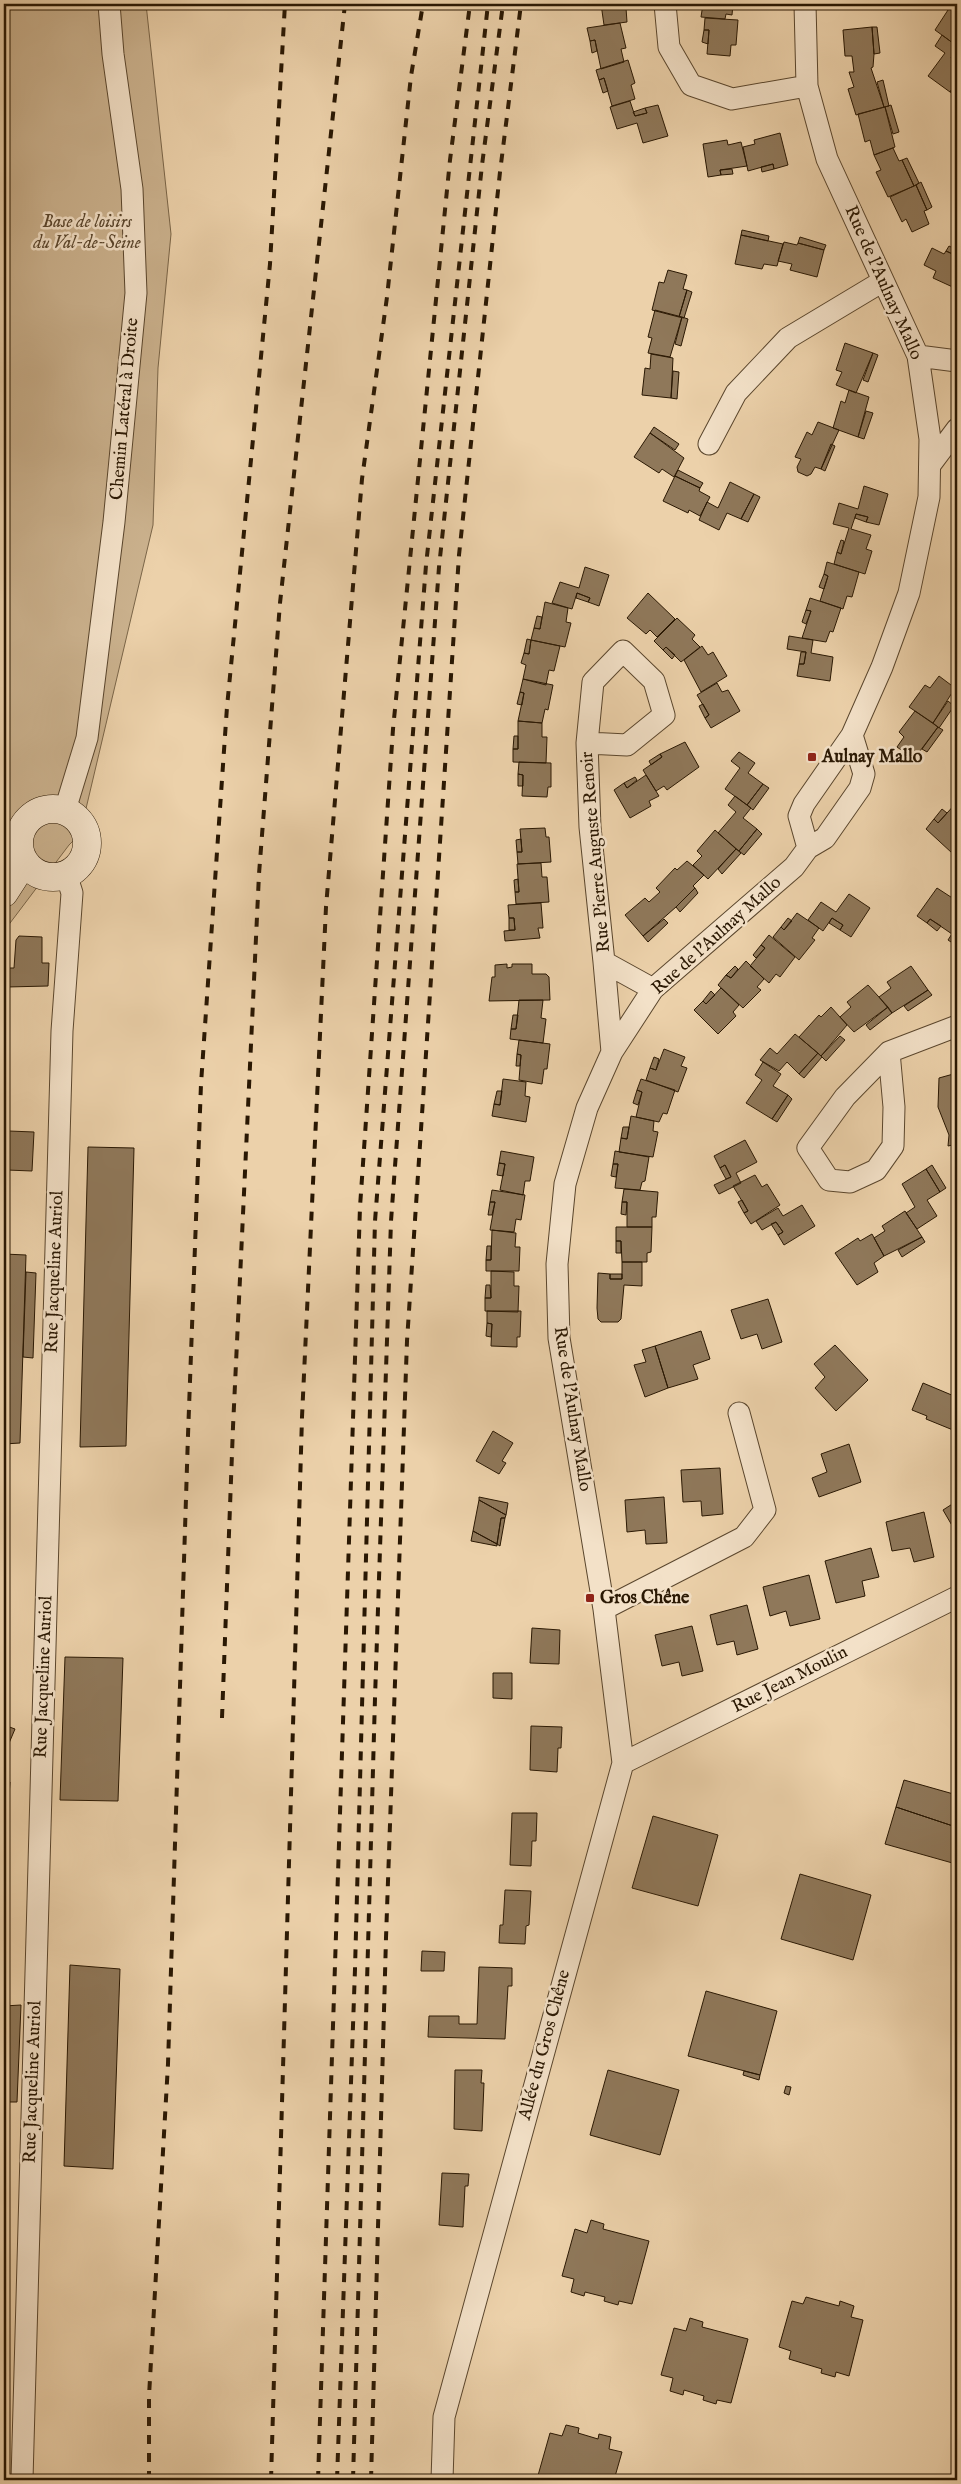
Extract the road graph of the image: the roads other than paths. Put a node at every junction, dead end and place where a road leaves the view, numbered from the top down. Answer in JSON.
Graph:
{"nodes":[{"id":1,"x":109,"y":4,"type":"edge"},
{"id":2,"x":665,"y":4,"type":"edge"},
{"id":3,"x":805,"y":4,"type":"edge"},
{"id":4,"x":807,"y":86,"type":"junction"},
{"id":5,"x":884,"y":281,"type":"junction"},
{"id":6,"x":918,"y":356,"type":"junction"},
{"id":7,"x":957,"y":361,"type":"edge"},
{"id":8,"x":957,"y":429,"type":"edge"},
{"id":9,"x":709,"y":444,"type":"dead end"},
{"id":10,"x":930,"y":465,"type":"junction"},
{"id":11,"x":852,"y":735,"type":"junction"},
{"id":12,"x":587,"y":743,"type":"junction"},
{"id":13,"x":65,"y":810,"type":"junction"},
{"id":14,"x":808,"y":848,"type":"junction"},
{"id":15,"x":24,"y":862,"type":"junction"},
{"id":16,"x":66,"y":874,"type":"junction"},
{"id":17,"x":4,"y":893,"type":"edge"},
{"id":18,"x":604,"y":962,"type":"junction"},
{"id":19,"x":653,"y":989,"type":"junction"},
{"id":20,"x":957,"y":1026,"type":"edge"},
{"id":21,"x":612,"y":1052,"type":"junction"},
{"id":22,"x":889,"y":1052,"type":"junction"},
{"id":23,"x":738,"y":1413,"type":"dead end"},
{"id":24,"x":957,"y":1597,"type":"edge"},
{"id":25,"x":604,"y":1608,"type":"junction"},
{"id":26,"x":623,"y":1764,"type":"junction"},
{"id":27,"x":22,"y":2480,"type":"edge"},
{"id":28,"x":442,"y":2480,"type":"edge"}],
"edges":[{"from":1,"to":13,"type":"street","name":"Chemin Latéral à Droite"},
{"from":2,"to":4,"type":"street"},
{"from":3,"to":4,"type":"street","name":"Rue de l'Aulnay Mallo"},
{"from":4,"to":5,"type":"street","name":"Rue de l'Aulnay Mallo"},
{"from":5,"to":6,"type":"street","name":"Rue de l'Aulnay Mallo"},
{"from":5,"to":9,"type":"street"},
{"from":6,"to":7,"type":"street"},
{"from":6,"to":10,"type":"street","name":"Rue de l'Aulnay Mallo"},
{"from":8,"to":10,"type":"street"},
{"from":10,"to":11,"type":"street","name":"Rue de l'Aulnay Mallo"},
{"from":11,"to":14,"type":"street","name":"Rue de l'Aulnay Mallo"},
{"from":11,"to":14,"type":"street","name":"Rue de l'Aulnay Mallo"},
{"from":12,"to":12,"type":"street","name":"Rue Pierre Auguste Renoir"},
{"from":12,"to":18,"type":"street","name":"Rue Pierre Auguste Renoir"},
{"from":13,"to":15,"type":"street"},
{"from":13,"to":16,"type":"street"},
{"from":14,"to":19,"type":"street","name":"Rue de l'Aulnay Mallo"},
{"from":15,"to":16,"type":"street"},
{"from":15,"to":17,"type":"street"},
{"from":16,"to":27,"type":"street","name":"Rue Jacqueline Auriol"},
{"from":18,"to":19,"type":"street","name":"Rue Pierre Auguste Renoir"},
{"from":18,"to":21,"type":"street","name":"Rue Pierre Auguste Renoir"},
{"from":19,"to":21,"type":"street","name":"Rue de l'Aulnay Mallo"},
{"from":20,"to":22,"type":"street"},
{"from":21,"to":25,"type":"street","name":"Rue de l'Aulnay Mallo"},
{"from":22,"to":22,"type":"street"},
{"from":23,"to":25,"type":"street"},
{"from":24,"to":26,"type":"street","name":"Rue Jean Moulin"},
{"from":25,"to":26,"type":"street","name":"Allée du Gros Chêne"},
{"from":26,"to":28,"type":"street","name":"Allée du Gros Chêne"}]}
